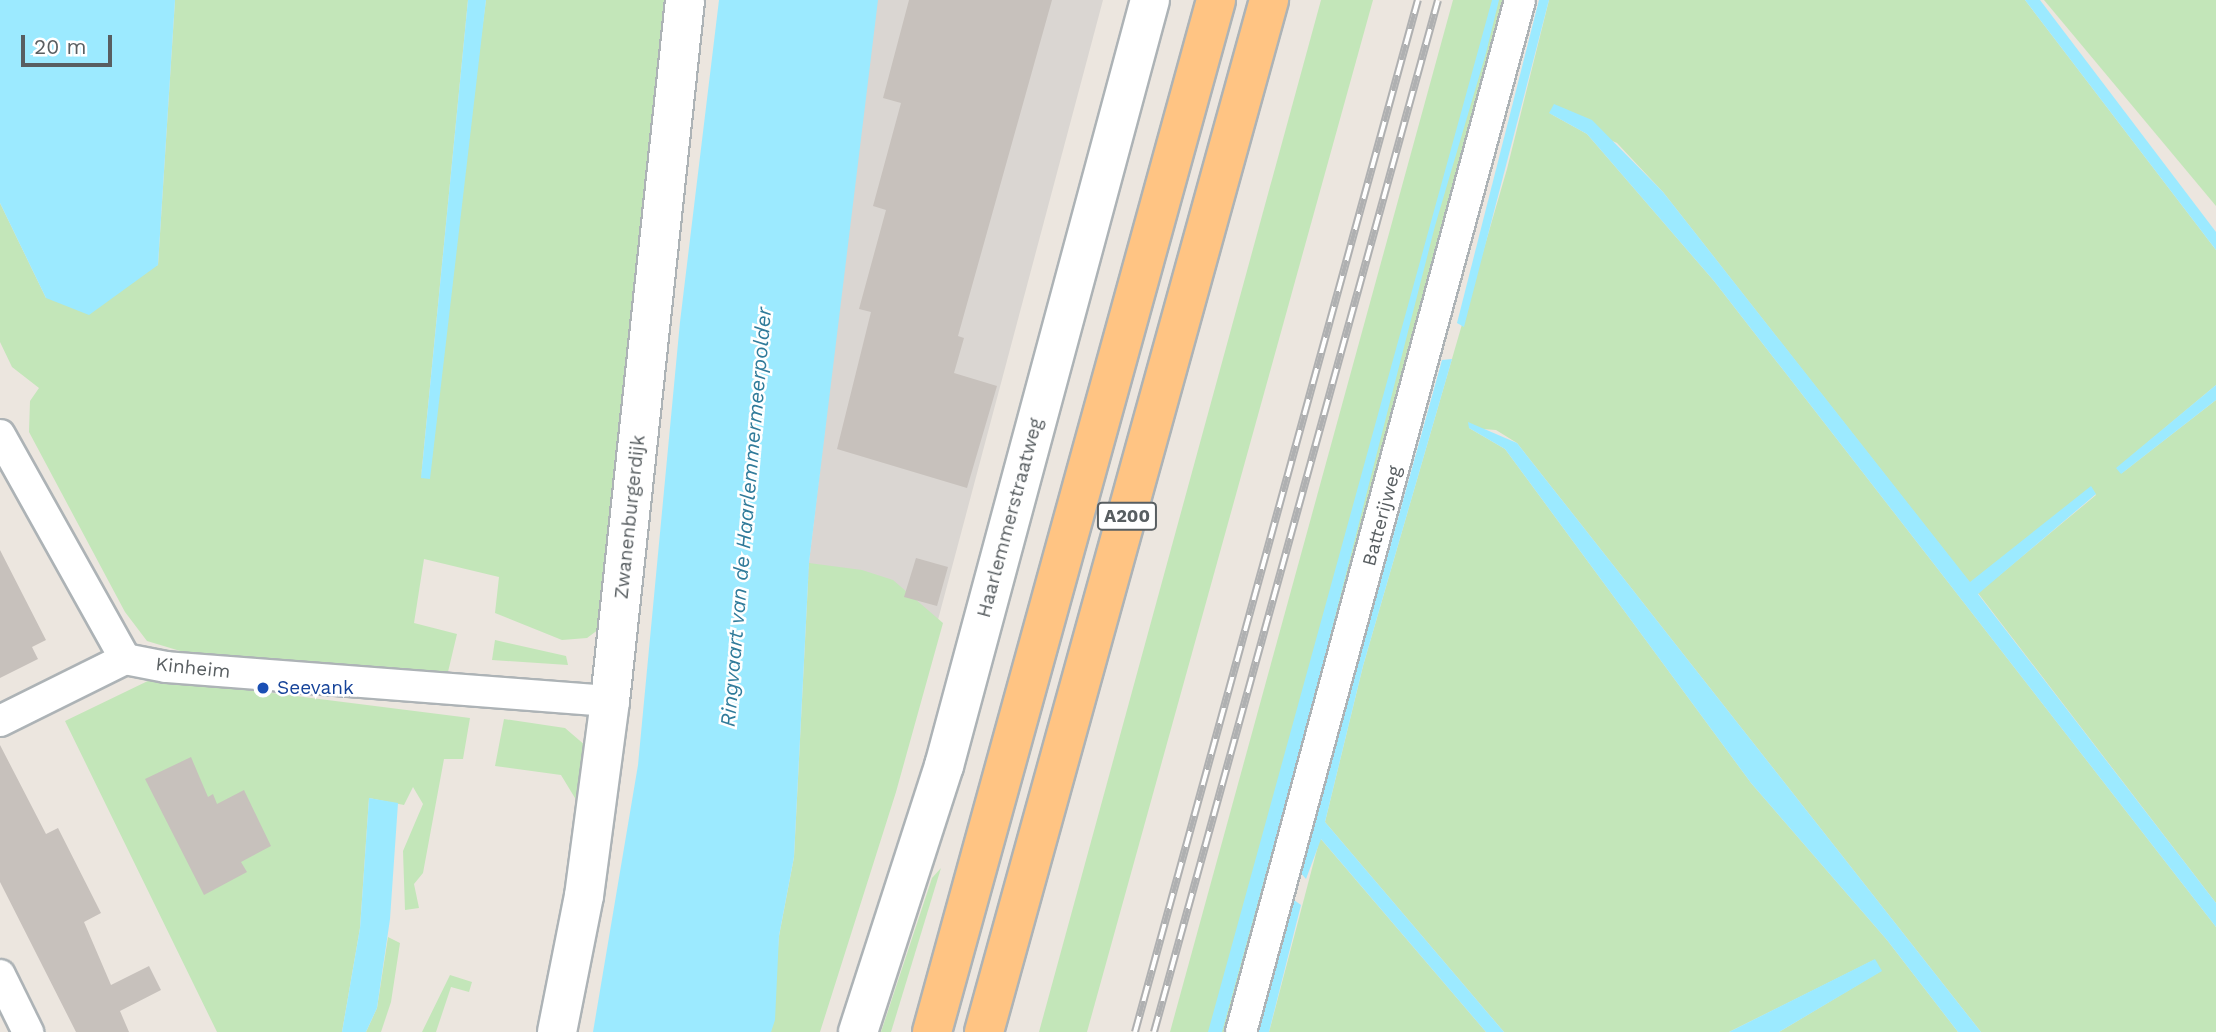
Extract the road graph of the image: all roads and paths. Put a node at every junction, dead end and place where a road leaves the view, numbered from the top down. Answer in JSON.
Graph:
{"nodes":[{"id":1,"x":685,"y":0,"type":"edge"},
{"id":2,"x":1150,"y":0,"type":"edge"},
{"id":3,"x":1216,"y":0,"type":"edge"},
{"id":4,"x":1269,"y":0,"type":"edge"},
{"id":5,"x":1520,"y":0,"type":"edge"},
{"id":6,"x":0,"y":435,"type":"edge"},
{"id":7,"x":125,"y":659,"type":"junction"},
{"id":8,"x":610,"y":701,"type":"junction"},
{"id":9,"x":0,"y":721,"type":"edge"},
{"id":10,"x":0,"y":975,"type":"edge"},
{"id":11,"x":28,"y":1032,"type":"edge"},
{"id":12,"x":557,"y":1032,"type":"edge"},
{"id":13,"x":858,"y":1032,"type":"edge"},
{"id":14,"x":932,"y":1032,"type":"edge"},
{"id":15,"x":984,"y":1032,"type":"edge"},
{"id":16,"x":1241,"y":1032,"type":"edge"}],
"edges":[{"from":1,"to":8,"type":"main road","name":"Zwanenburgerdijk"},
{"from":2,"to":13,"type":"main road","name":"Haarlemmerstraatweg"},
{"from":3,"to":14,"type":"highway","number":"A200"},
{"from":4,"to":15,"type":"highway","number":"A200"},
{"from":5,"to":16,"type":"street","name":"Batterijweg"},
{"from":6,"to":7,"type":"street"},
{"from":7,"to":8,"type":"street","name":"Kinheim"},
{"from":7,"to":9,"type":"street"},
{"from":8,"to":12,"type":"main road","name":"Zwanenburgerdijk"},
{"from":10,"to":11,"type":"street"}]}
